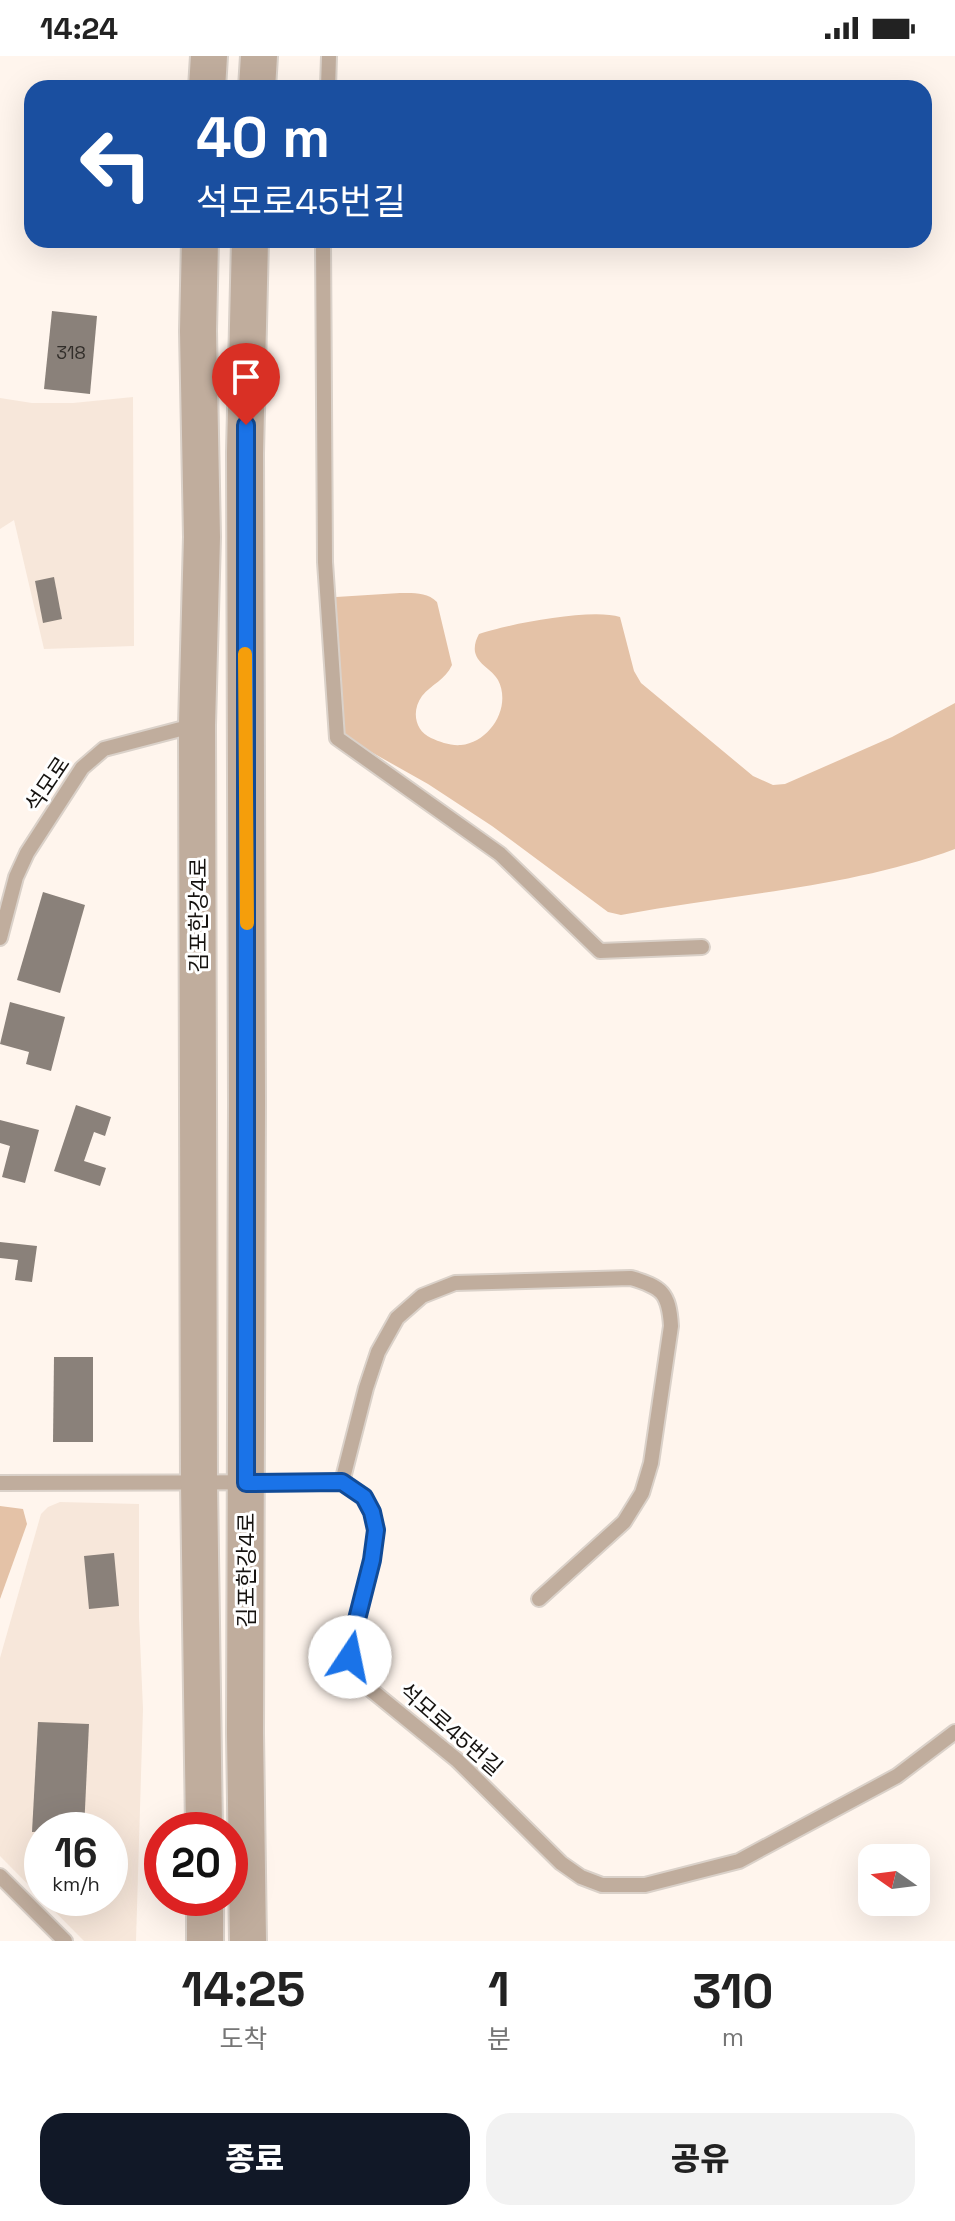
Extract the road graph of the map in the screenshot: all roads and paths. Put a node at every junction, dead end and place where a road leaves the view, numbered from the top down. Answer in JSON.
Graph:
{"nodes":[{"id":1,"x":209,"y":56,"type":"edge"},
{"id":2,"x":259,"y":56,"type":"edge"},
{"id":3,"x":329,"y":56,"type":"edge"},
{"id":4,"x":208,"y":80,"type":"edge"},
{"id":5,"x":258,"y":80,"type":"edge"},
{"id":6,"x":328,"y":80,"type":"edge"},
{"id":7,"x":200,"y":248,"type":"edge"},
{"id":8,"x":250,"y":248,"type":"edge"},
{"id":9,"x":323,"y":248,"type":"edge"},
{"id":10,"x":197,"y":725,"type":"junction"},
{"id":11,"x":0,"y":938,"type":"edge"},
{"id":12,"x":702,"y":947,"type":"dead end"},
{"id":13,"x":342,"y":1482,"type":"junction"},
{"id":14,"x":0,"y":1483,"type":"edge"},
{"id":15,"x":246,"y":1483,"type":"junction"},
{"id":16,"x":199,"y":1484,"type":"junction"},
{"id":17,"x":539,"y":1599,"type":"dead end"},
{"id":18,"x":955,"y":1732,"type":"edge"},
{"id":19,"x":204,"y":1812,"type":"edge"},
{"id":20,"x":0,"y":1876,"type":"edge"},
{"id":21,"x":205,"y":1916,"type":"edge"},
{"id":22,"x":65,"y":1941,"type":"edge"},
{"id":23,"x":205,"y":1941,"type":"edge"},
{"id":24,"x":248,"y":1941,"type":"edge"}],
"edges":[{"from":1,"to":4,"type":"street"},
{"from":2,"to":5,"type":"street"},
{"from":3,"to":6,"type":"lane"},
{"from":7,"to":10,"type":"street","name":"김포한강4로"},
{"from":8,"to":15,"type":"street","name":"김포한강4로"},
{"from":9,"to":12,"type":"lane"},
{"from":10,"to":11,"type":"lane","name":"석모로"},
{"from":10,"to":16,"type":"street","name":"김포한강4로"},
{"from":13,"to":15,"type":"lane"},
{"from":13,"to":17,"type":"lane"},
{"from":13,"to":18,"type":"lane","name":"석모로45번길"},
{"from":14,"to":16,"type":"lane"},
{"from":15,"to":16,"type":"lane"},
{"from":15,"to":24,"type":"street","name":"김포한강4로"},
{"from":16,"to":19,"type":"street","name":"김포한강4로"},
{"from":20,"to":22,"type":"lane"},
{"from":21,"to":23,"type":"street"}]}
